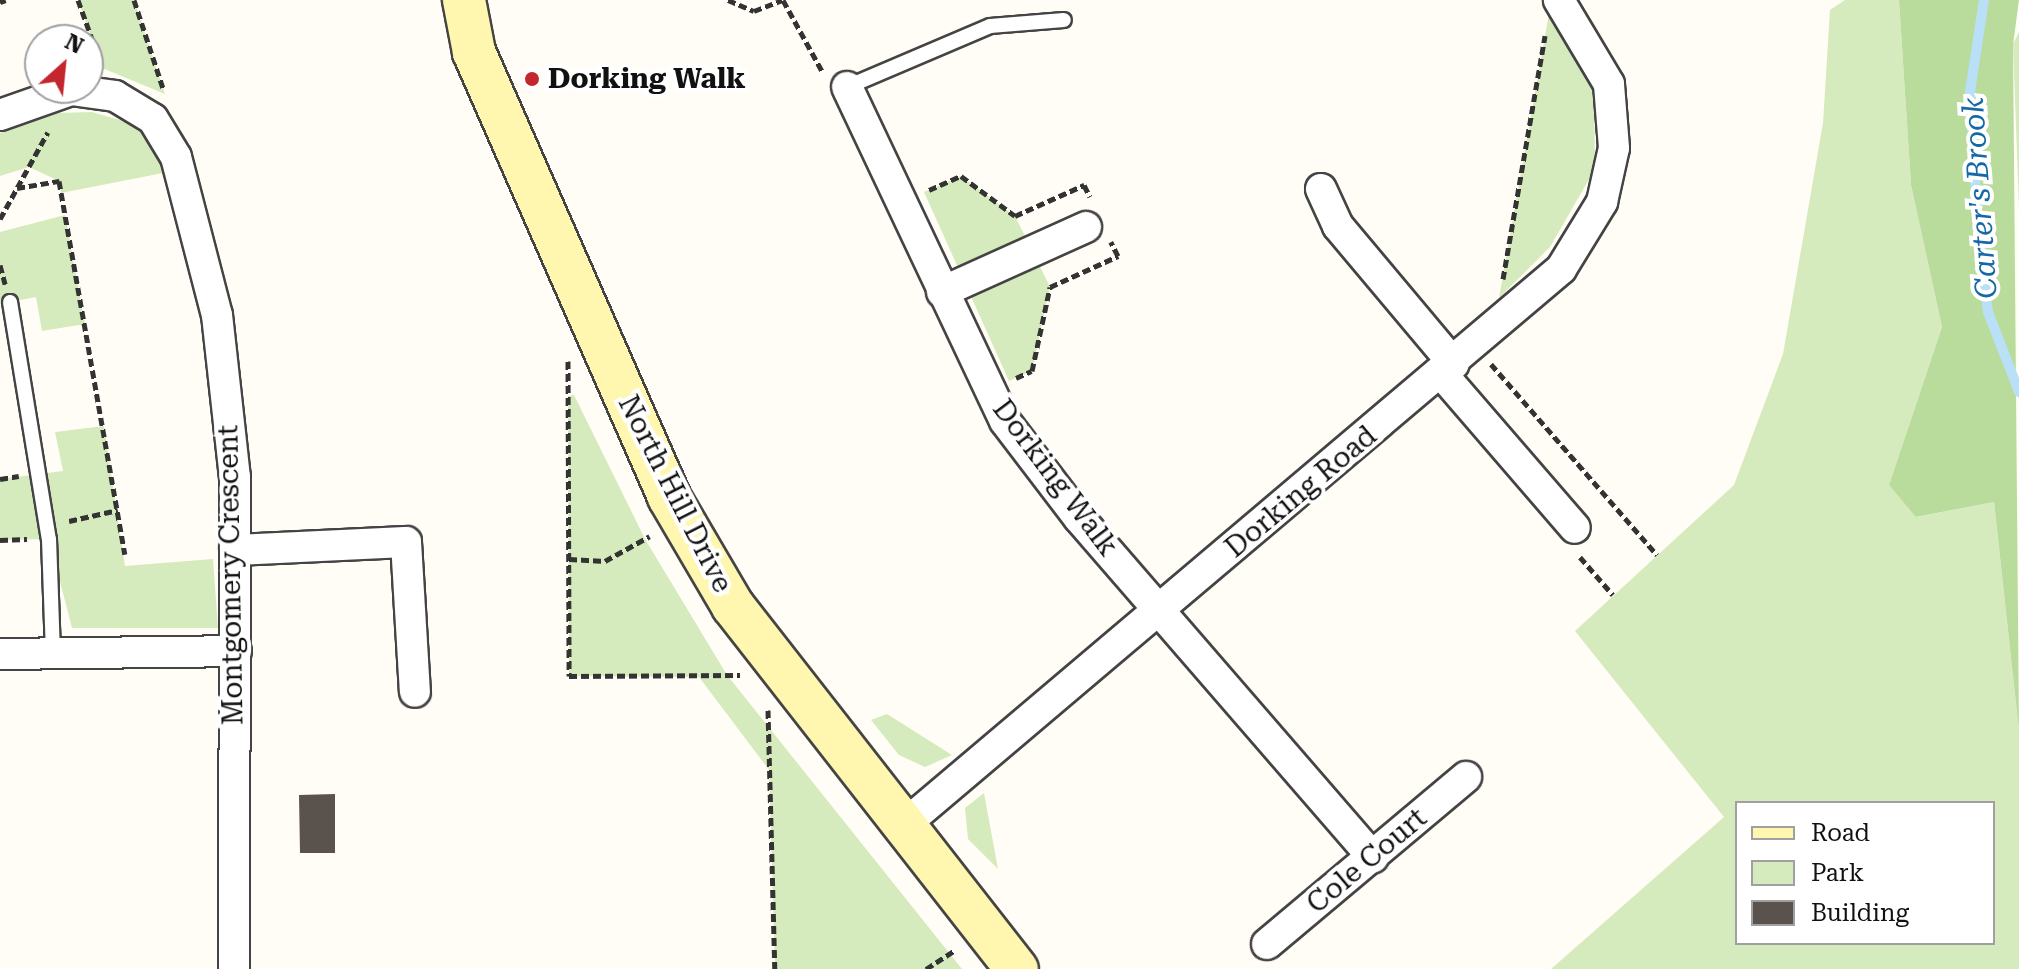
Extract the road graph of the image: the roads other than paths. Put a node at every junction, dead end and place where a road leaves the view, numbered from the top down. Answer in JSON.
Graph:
{"nodes":[{"id":1,"x":464,"y":0,"type":"edge"},
{"id":2,"x":1553,"y":13,"type":"edge"},
{"id":3,"x":1064,"y":20,"type":"dead end"},
{"id":4,"x":847,"y":87,"type":"joint"},
{"id":5,"x":0,"y":115,"type":"edge"},
{"id":6,"x":1321,"y":189,"type":"dead end"},
{"id":7,"x":1086,"y":227,"type":"dead end"},
{"id":8,"x":942,"y":292,"type":"junction"},
{"id":9,"x":10,"y":302,"type":"dead end"},
{"id":10,"x":1466,"y":353,"type":"junction"},
{"id":11,"x":1575,"y":528,"type":"dead end"},
{"id":12,"x":235,"y":550,"type":"junction"},
{"id":13,"x":1160,"y":611,"type":"junction"},
{"id":14,"x":236,"y":651,"type":"junction"},
{"id":15,"x":53,"y":653,"type":"junction"},
{"id":16,"x":0,"y":654,"type":"edge"},
{"id":17,"x":415,"y":692,"type":"dead end"},
{"id":18,"x":1466,"y":777,"type":"dead end"},
{"id":19,"x":904,"y":825,"type":"junction"},
{"id":20,"x":1373,"y":858,"type":"junction"},
{"id":21,"x":1267,"y":944,"type":"dead end"},
{"id":22,"x":234,"y":969,"type":"edge"},
{"id":23,"x":1017,"y":969,"type":"edge"}],
"edges":[{"from":1,"to":19,"type":"street","name":"North Hill Drive"},
{"from":2,"to":10,"type":"street","name":"Dorking Road"},
{"from":3,"to":4,"type":"lane"},
{"from":4,"to":8,"type":"street","name":"Dorking Walk"},
{"from":5,"to":12,"type":"street","name":"Montgomery Crescent"},
{"from":6,"to":10,"type":"street"},
{"from":7,"to":8,"type":"street"},
{"from":8,"to":13,"type":"street","name":"Dorking Walk"},
{"from":9,"to":15,"type":"lane"},
{"from":10,"to":11,"type":"street"},
{"from":10,"to":13,"type":"street","name":"Dorking Road"},
{"from":12,"to":14,"type":"street","name":"Montgomery Crescent"},
{"from":12,"to":17,"type":"street"},
{"from":13,"to":19,"type":"street","name":"Dorking Road"},
{"from":13,"to":20,"type":"street"},
{"from":14,"to":15,"type":"street"},
{"from":14,"to":22,"type":"street","name":"Montgomery Crescent"},
{"from":15,"to":16,"type":"street"},
{"from":18,"to":20,"type":"street","name":"Cole Court"},
{"from":19,"to":23,"type":"street","name":"North Hill Drive"},
{"from":20,"to":21,"type":"street","name":"Cole Court"}]}
